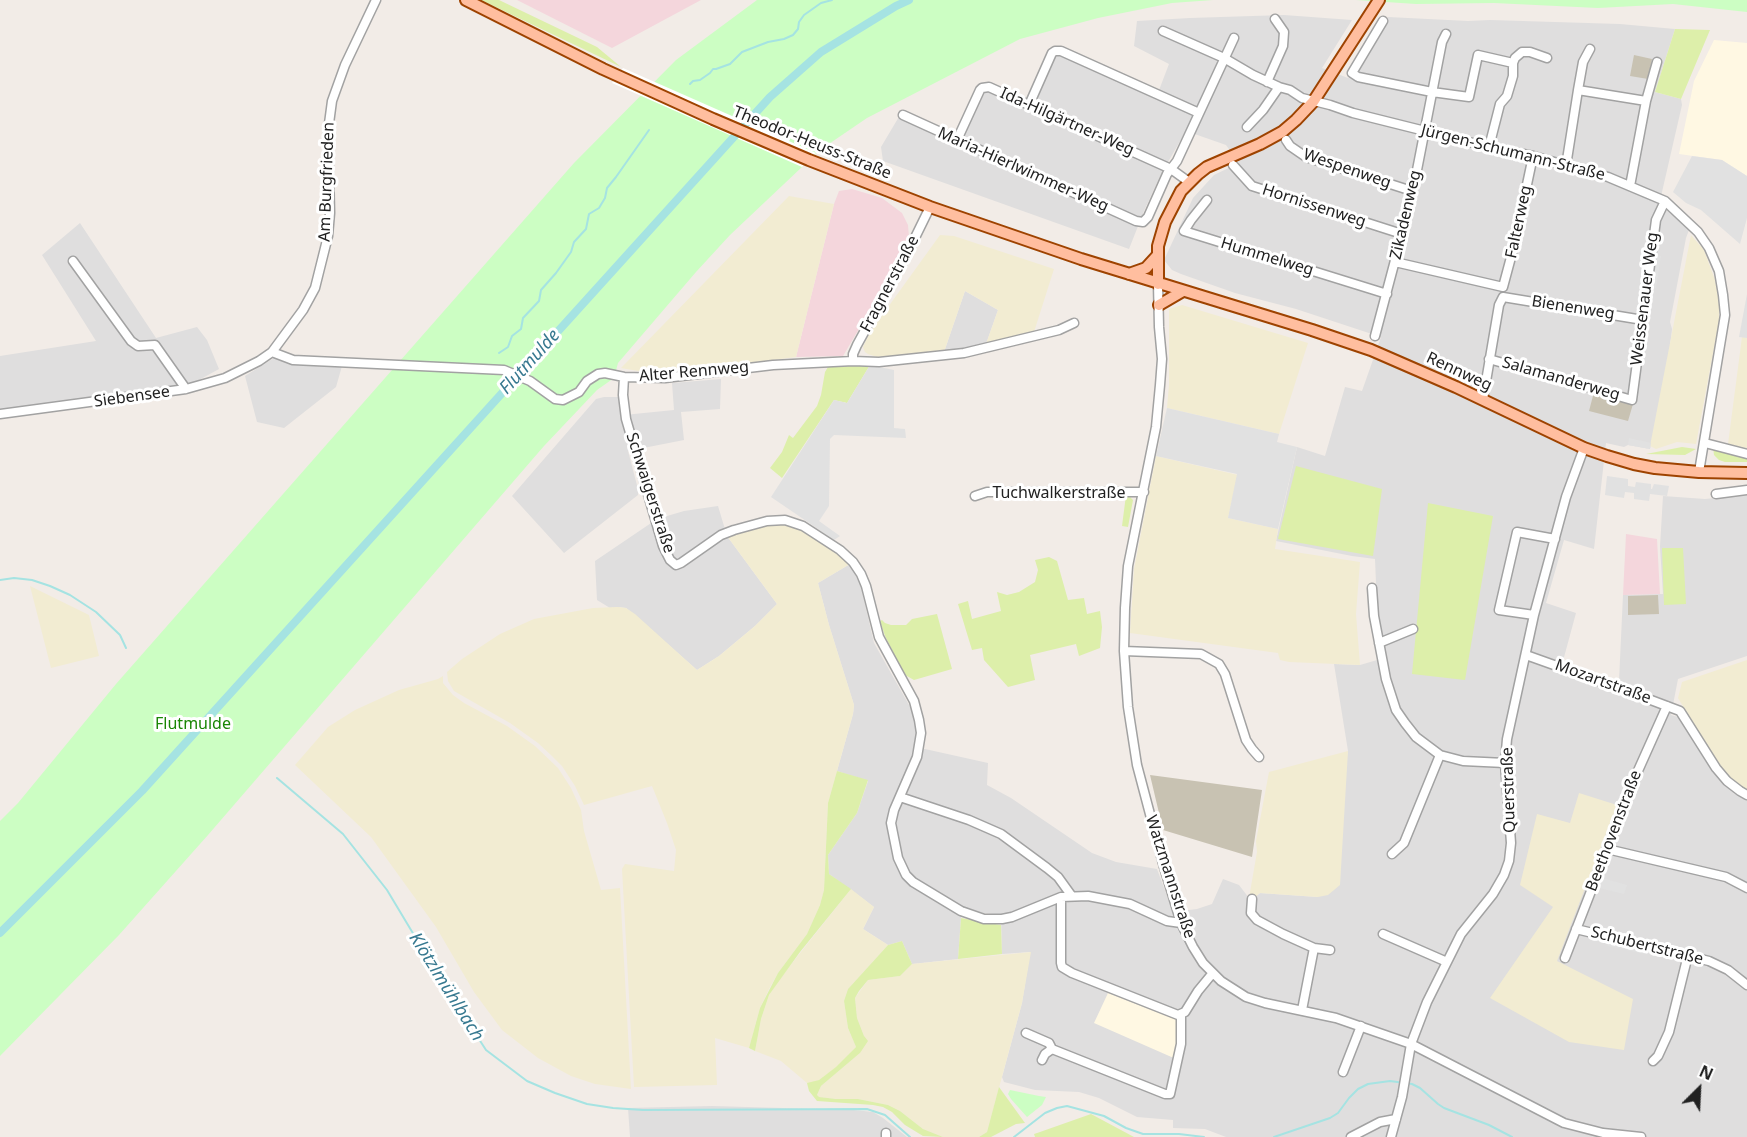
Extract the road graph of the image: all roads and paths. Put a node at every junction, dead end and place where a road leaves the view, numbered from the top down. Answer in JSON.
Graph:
{"nodes":[{"id":1,"x":466,"y":0,"type":"edge"},
{"id":2,"x":374,"y":2,"type":"edge"},
{"id":3,"x":1376,"y":4,"type":"edge"},
{"id":4,"x":1275,"y":19,"type":"dead end"},
{"id":5,"x":1383,"y":21,"type":"dead end"},
{"id":6,"x":1163,"y":31,"type":"dead end"},
{"id":7,"x":1446,"y":34,"type":"dead end"},
{"id":8,"x":1234,"y":38,"type":"dead end"},
{"id":9,"x":1590,"y":49,"type":"dead end"},
{"id":10,"x":1224,"y":58,"type":"junction"},
{"id":11,"x":1547,"y":58,"type":"dead end"},
{"id":12,"x":1657,"y":62,"type":"dead end"},
{"id":13,"x":1513,"y":63,"type":"junction"},
{"id":14,"x":1267,"y":82,"type":"junction"},
{"id":15,"x":1279,"y":87,"type":"junction"},
{"id":16,"x":1578,"y":90,"type":"junction"},
{"id":17,"x":1432,"y":92,"type":"junction"},
{"id":18,"x":1646,"y":101,"type":"junction"},
{"id":19,"x":1313,"y":102,"type":"junction"},
{"id":20,"x":1029,"y":105,"type":"junction"},
{"id":21,"x":1199,"y":113,"type":"junction"},
{"id":22,"x":903,"y":115,"type":"dead end"},
{"id":23,"x":1247,"y":127,"type":"dead end"},
{"id":24,"x":1424,"y":130,"type":"junction"},
{"id":25,"x":957,"y":140,"type":"junction"},
{"id":26,"x":1286,"y":140,"type":"dead end"},
{"id":27,"x":1489,"y":147,"type":"junction"},
{"id":28,"x":1533,"y":156,"type":"junction"},
{"id":29,"x":1233,"y":165,"type":"dead end"},
{"id":30,"x":1566,"y":166,"type":"junction"},
{"id":31,"x":1171,"y":169,"type":"junction"},
{"id":32,"x":1189,"y":183,"type":"junction"},
{"id":33,"x":1630,"y":186,"type":"junction"},
{"id":34,"x":1412,"y":191,"type":"junction"},
{"id":35,"x":1208,"y":200,"type":"dead end"},
{"id":36,"x":1665,"y":201,"type":"junction"},
{"id":37,"x":930,"y":207,"type":"junction"},
{"id":38,"x":1402,"y":234,"type":"junction"},
{"id":39,"x":1157,"y":256,"type":"junction"},
{"id":40,"x":73,"y":261,"type":"dead end"},
{"id":41,"x":1395,"y":262,"type":"junction"},
{"id":42,"x":1129,"y":274,"type":"junction"},
{"id":43,"x":1158,"y":284,"type":"junction"},
{"id":44,"x":1183,"y":291,"type":"junction"},
{"id":45,"x":1387,"y":294,"type":"junction"},
{"id":46,"x":1158,"y":306,"type":"junction"},
{"id":47,"x":1643,"y":320,"type":"junction"},
{"id":48,"x":1074,"y":322,"type":"dead end"},
{"id":49,"x":1375,"y":336,"type":"dead end"},
{"id":50,"x":272,"y":352,"type":"junction"},
{"id":51,"x":1489,"y":359,"type":"junction"},
{"id":52,"x":853,"y":361,"type":"junction"},
{"id":53,"x":624,"y":377,"type":"junction"},
{"id":54,"x":186,"y":389,"type":"junction"},
{"id":55,"x":1483,"y":399,"type":"junction"},
{"id":56,"x":1632,"y":400,"type":"joint"},
{"id":57,"x":0,"y":414,"type":"edge"},
{"id":58,"x":1705,"y":444,"type":"junction"},
{"id":59,"x":1584,"y":448,"type":"junction"},
{"id":60,"x":1747,"y":454,"type":"edge"},
{"id":61,"x":1699,"y":472,"type":"junction"},
{"id":62,"x":1747,"y":473,"type":"edge"},
{"id":63,"x":1747,"y":490,"type":"edge"},
{"id":64,"x":1144,"y":492,"type":"junction"},
{"id":65,"x":1716,"y":494,"type":"dead end"},
{"id":66,"x":975,"y":496,"type":"dead end"},
{"id":67,"x":1555,"y":539,"type":"junction"},
{"id":68,"x":1372,"y":588,"type":"dead end"},
{"id":69,"x":1534,"y":615,"type":"junction"},
{"id":70,"x":1413,"y":629,"type":"dead end"},
{"id":71,"x":1379,"y":643,"type":"junction"},
{"id":72,"x":1124,"y":651,"type":"junction"},
{"id":73,"x":1526,"y":655,"type":"junction"},
{"id":74,"x":1667,"y":706,"type":"junction"},
{"id":75,"x":1440,"y":755,"type":"junction"},
{"id":76,"x":1259,"y":757,"type":"dead end"},
{"id":77,"x":1505,"y":764,"type":"junction"},
{"id":78,"x":1747,"y":795,"type":"edge"},
{"id":79,"x":900,"y":797,"type":"junction"},
{"id":80,"x":1607,"y":849,"type":"junction"},
{"id":81,"x":1392,"y":854,"type":"dead end"},
{"id":82,"x":1747,"y":888,"type":"edge"},
{"id":83,"x":1071,"y":895,"type":"junction"},
{"id":84,"x":1061,"y":897,"type":"junction"},
{"id":85,"x":1251,"y":898,"type":"dead end"},
{"id":86,"x":1181,"y":923,"type":"junction"},
{"id":87,"x":1576,"y":928,"type":"junction"},
{"id":88,"x":1383,"y":934,"type":"dead end"},
{"id":89,"x":1314,"y":948,"type":"junction"},
{"id":90,"x":1330,"y":950,"type":"dead end"},
{"id":91,"x":1688,"y":955,"type":"junction"},
{"id":92,"x":1565,"y":958,"type":"dead end"},
{"id":93,"x":1447,"y":962,"type":"junction"},
{"id":94,"x":1212,"y":974,"type":"junction"},
{"id":95,"x":1747,"y":985,"type":"edge"},
{"id":96,"x":1302,"y":1010,"type":"junction"},
{"id":97,"x":1181,"y":1015,"type":"junction"},
{"id":98,"x":1361,"y":1026,"type":"junction"},
{"id":99,"x":1026,"y":1034,"type":"dead end"},
{"id":100,"x":1412,"y":1044,"type":"junction"},
{"id":101,"x":1052,"y":1049,"type":"junction"},
{"id":102,"x":1042,"y":1060,"type":"dead end"},
{"id":103,"x":1653,"y":1062,"type":"dead end"},
{"id":104,"x":1343,"y":1072,"type":"dead end"},
{"id":105,"x":1396,"y":1119,"type":"junction"},
{"id":106,"x":1351,"y":1137,"type":"edge"},
{"id":107,"x":1391,"y":1137,"type":"edge"},
{"id":108,"x":1641,"y":1137,"type":"edge"}],
"edges":[{"from":1,"to":37,"type":"main road","name":"Theodor-Heuss-Straße"},
{"from":2,"to":50,"type":"street","name":"Am Burgfrieden"},
{"from":3,"to":19,"type":"main road"},
{"from":4,"to":14,"type":"street"},
{"from":5,"to":17,"type":"street"},
{"from":6,"to":10,"type":"street","name":"Jürgen-Schumann-Straße"},
{"from":7,"to":17,"type":"street","name":"Zikadenweg"},
{"from":8,"to":10,"type":"street"},
{"from":9,"to":16,"type":"street"},
{"from":10,"to":14,"type":"street","name":"Jürgen-Schumann-Straße"},
{"from":10,"to":21,"type":"street"},
{"from":11,"to":13,"type":"street"},
{"from":12,"to":18,"type":"street"},
{"from":13,"to":17,"type":"street"},
{"from":13,"to":27,"type":"street"},
{"from":14,"to":15,"type":"street","name":"Jürgen-Schumann-Straße"},
{"from":15,"to":19,"type":"street","name":"Jürgen-Schumann-Straße"},
{"from":15,"to":23,"type":"street"},
{"from":16,"to":18,"type":"street"},
{"from":16,"to":30,"type":"street"},
{"from":17,"to":24,"type":"street","name":"Zikadenweg"},
{"from":18,"to":33,"type":"street"},
{"from":19,"to":24,"type":"street","name":"Jürgen-Schumann-Straße"},
{"from":19,"to":32,"type":"main road"},
{"from":20,"to":21,"type":"street"},
{"from":20,"to":25,"type":"street","name":"Ida-Hilgärtner-Weg"},
{"from":20,"to":31,"type":"street","name":"Ida-Hilgärtner-Weg"},
{"from":21,"to":31,"type":"street"},
{"from":22,"to":25,"type":"street","name":"Maria-Hierlwimmer-Weg"},
{"from":24,"to":27,"type":"street","name":"Jürgen-Schumann-Straße"},
{"from":24,"to":34,"type":"street","name":"Zikadenweg"},
{"from":25,"to":31,"type":"street","name":"Maria-Hierlwimmer-Weg"},
{"from":26,"to":34,"type":"street","name":"Wespenweg"},
{"from":27,"to":28,"type":"street","name":"Jürgen-Schumann-Straße"},
{"from":28,"to":30,"type":"street","name":"Jürgen-Schumann-Straße"},
{"from":28,"to":41,"type":"street","name":"Falterweg"},
{"from":29,"to":38,"type":"street","name":"Hornissenweg"},
{"from":30,"to":33,"type":"street","name":"Jürgen-Schumann-Straße"},
{"from":31,"to":32,"type":"street","name":"Ida-Hilgärtner-Weg"},
{"from":32,"to":39,"type":"main road"},
{"from":33,"to":36,"type":"street","name":"Jürgen-Schumann-Straße"},
{"from":34,"to":38,"type":"street","name":"Zikadenweg"},
{"from":35,"to":45,"type":"street","name":"Hummelweg"},
{"from":36,"to":47,"type":"street","name":"Weissenauer Weg"},
{"from":36,"to":58,"type":"street","name":"Jürgen-Schumann-Straße"},
{"from":37,"to":42,"type":"main road","name":"Theodor-Heuss-Straße"},
{"from":37,"to":52,"type":"street","name":"Fragnerstraße"},
{"from":38,"to":41,"type":"street","name":"Zikadenweg"},
{"from":39,"to":42,"type":"main road"},
{"from":39,"to":43,"type":"main road"},
{"from":40,"to":54,"type":"street"},
{"from":41,"to":45,"type":"street","name":"Zikadenweg"},
{"from":42,"to":43,"type":"main road","name":"Theodor-Heuss-Straße"},
{"from":43,"to":44,"type":"main road","name":"Rennweg"},
{"from":43,"to":46,"type":"street","name":"Watzmannstraße"},
{"from":44,"to":46,"type":"main road"},
{"from":44,"to":55,"type":"main road","name":"Rennweg"},
{"from":45,"to":49,"type":"street","name":"Zikadenweg"},
{"from":46,"to":64,"type":"street","name":"Watzmannstraße"},
{"from":47,"to":51,"type":"street","name":"Bienenweg"},
{"from":47,"to":56,"type":"street","name":"Weissenauer Weg"},
{"from":48,"to":52,"type":"street","name":"Alter Rennweg"},
{"from":50,"to":53,"type":"street","name":"Alter Rennweg"},
{"from":50,"to":54,"type":"street","name":"Siebensee"},
{"from":51,"to":55,"type":"street"},
{"from":51,"to":56,"type":"street","name":"Salamanderweg"},
{"from":52,"to":53,"type":"street","name":"Alter Rennweg"},
{"from":53,"to":79,"type":"street","name":"Schwaigerstraße"},
{"from":54,"to":57,"type":"street","name":"Siebensee"},
{"from":55,"to":59,"type":"main road","name":"Rennweg"},
{"from":58,"to":60,"type":"street"},
{"from":58,"to":61,"type":"street","name":"Jürgen-Schumann-Straße"},
{"from":59,"to":61,"type":"main road","name":"Rennweg"},
{"from":59,"to":67,"type":"street","name":"Querstraße"},
{"from":61,"to":62,"type":"main road","name":"Rennweg"},
{"from":63,"to":65,"type":"street"},
{"from":64,"to":66,"type":"street","name":"Tuchwalkerstraße"},
{"from":64,"to":72,"type":"street","name":"Watzmannstraße"},
{"from":67,"to":69,"type":"street","name":"Querstraße"},
{"from":67,"to":69,"type":"street"},
{"from":68,"to":71,"type":"street"},
{"from":69,"to":73,"type":"street","name":"Querstraße"},
{"from":70,"to":71,"type":"street"},
{"from":71,"to":75,"type":"street"},
{"from":72,"to":76,"type":"street"},
{"from":72,"to":86,"type":"street","name":"Watzmannstraße"},
{"from":73,"to":74,"type":"street","name":"Mozartstraße"},
{"from":73,"to":77,"type":"street","name":"Querstraße"},
{"from":74,"to":78,"type":"street","name":"Mozartstraße"},
{"from":74,"to":80,"type":"street","name":"Beethovenstraße"},
{"from":75,"to":77,"type":"street"},
{"from":75,"to":81,"type":"street"},
{"from":77,"to":93,"type":"street","name":"Querstraße"},
{"from":79,"to":83,"type":"street"},
{"from":79,"to":84,"type":"street","name":"Schwaigerstraße"},
{"from":80,"to":82,"type":"street"},
{"from":80,"to":87,"type":"street","name":"Beethovenstraße"},
{"from":83,"to":84,"type":"street","name":"Schwaigerstraße"},
{"from":83,"to":86,"type":"street","name":"Schwaigerstraße"},
{"from":84,"to":97,"type":"street"},
{"from":85,"to":89,"type":"street"},
{"from":86,"to":94,"type":"street","name":"Watzmannstraße"},
{"from":87,"to":91,"type":"street","name":"Schubertstraße"},
{"from":87,"to":92,"type":"street","name":"Beethovenstraße"},
{"from":88,"to":93,"type":"street"},
{"from":89,"to":90,"type":"street"},
{"from":89,"to":96,"type":"street"},
{"from":91,"to":95,"type":"street","name":"Schubertstraße"},
{"from":91,"to":103,"type":"street"},
{"from":93,"to":100,"type":"street","name":"Querstraße"},
{"from":94,"to":96,"type":"street","name":"Watzmannstraße"},
{"from":94,"to":97,"type":"street"},
{"from":96,"to":98,"type":"street","name":"Watzmannstraße"},
{"from":97,"to":101,"type":"street"},
{"from":98,"to":100,"type":"street","name":"Watzmannstraße"},
{"from":98,"to":104,"type":"street"},
{"from":99,"to":101,"type":"street"},
{"from":100,"to":105,"type":"street","name":"Querstraße"},
{"from":100,"to":108,"type":"street","name":"Watzmannstraße"},
{"from":101,"to":102,"type":"street"},
{"from":105,"to":106,"type":"street"},
{"from":105,"to":107,"type":"street","name":"Querstraße"}]}
